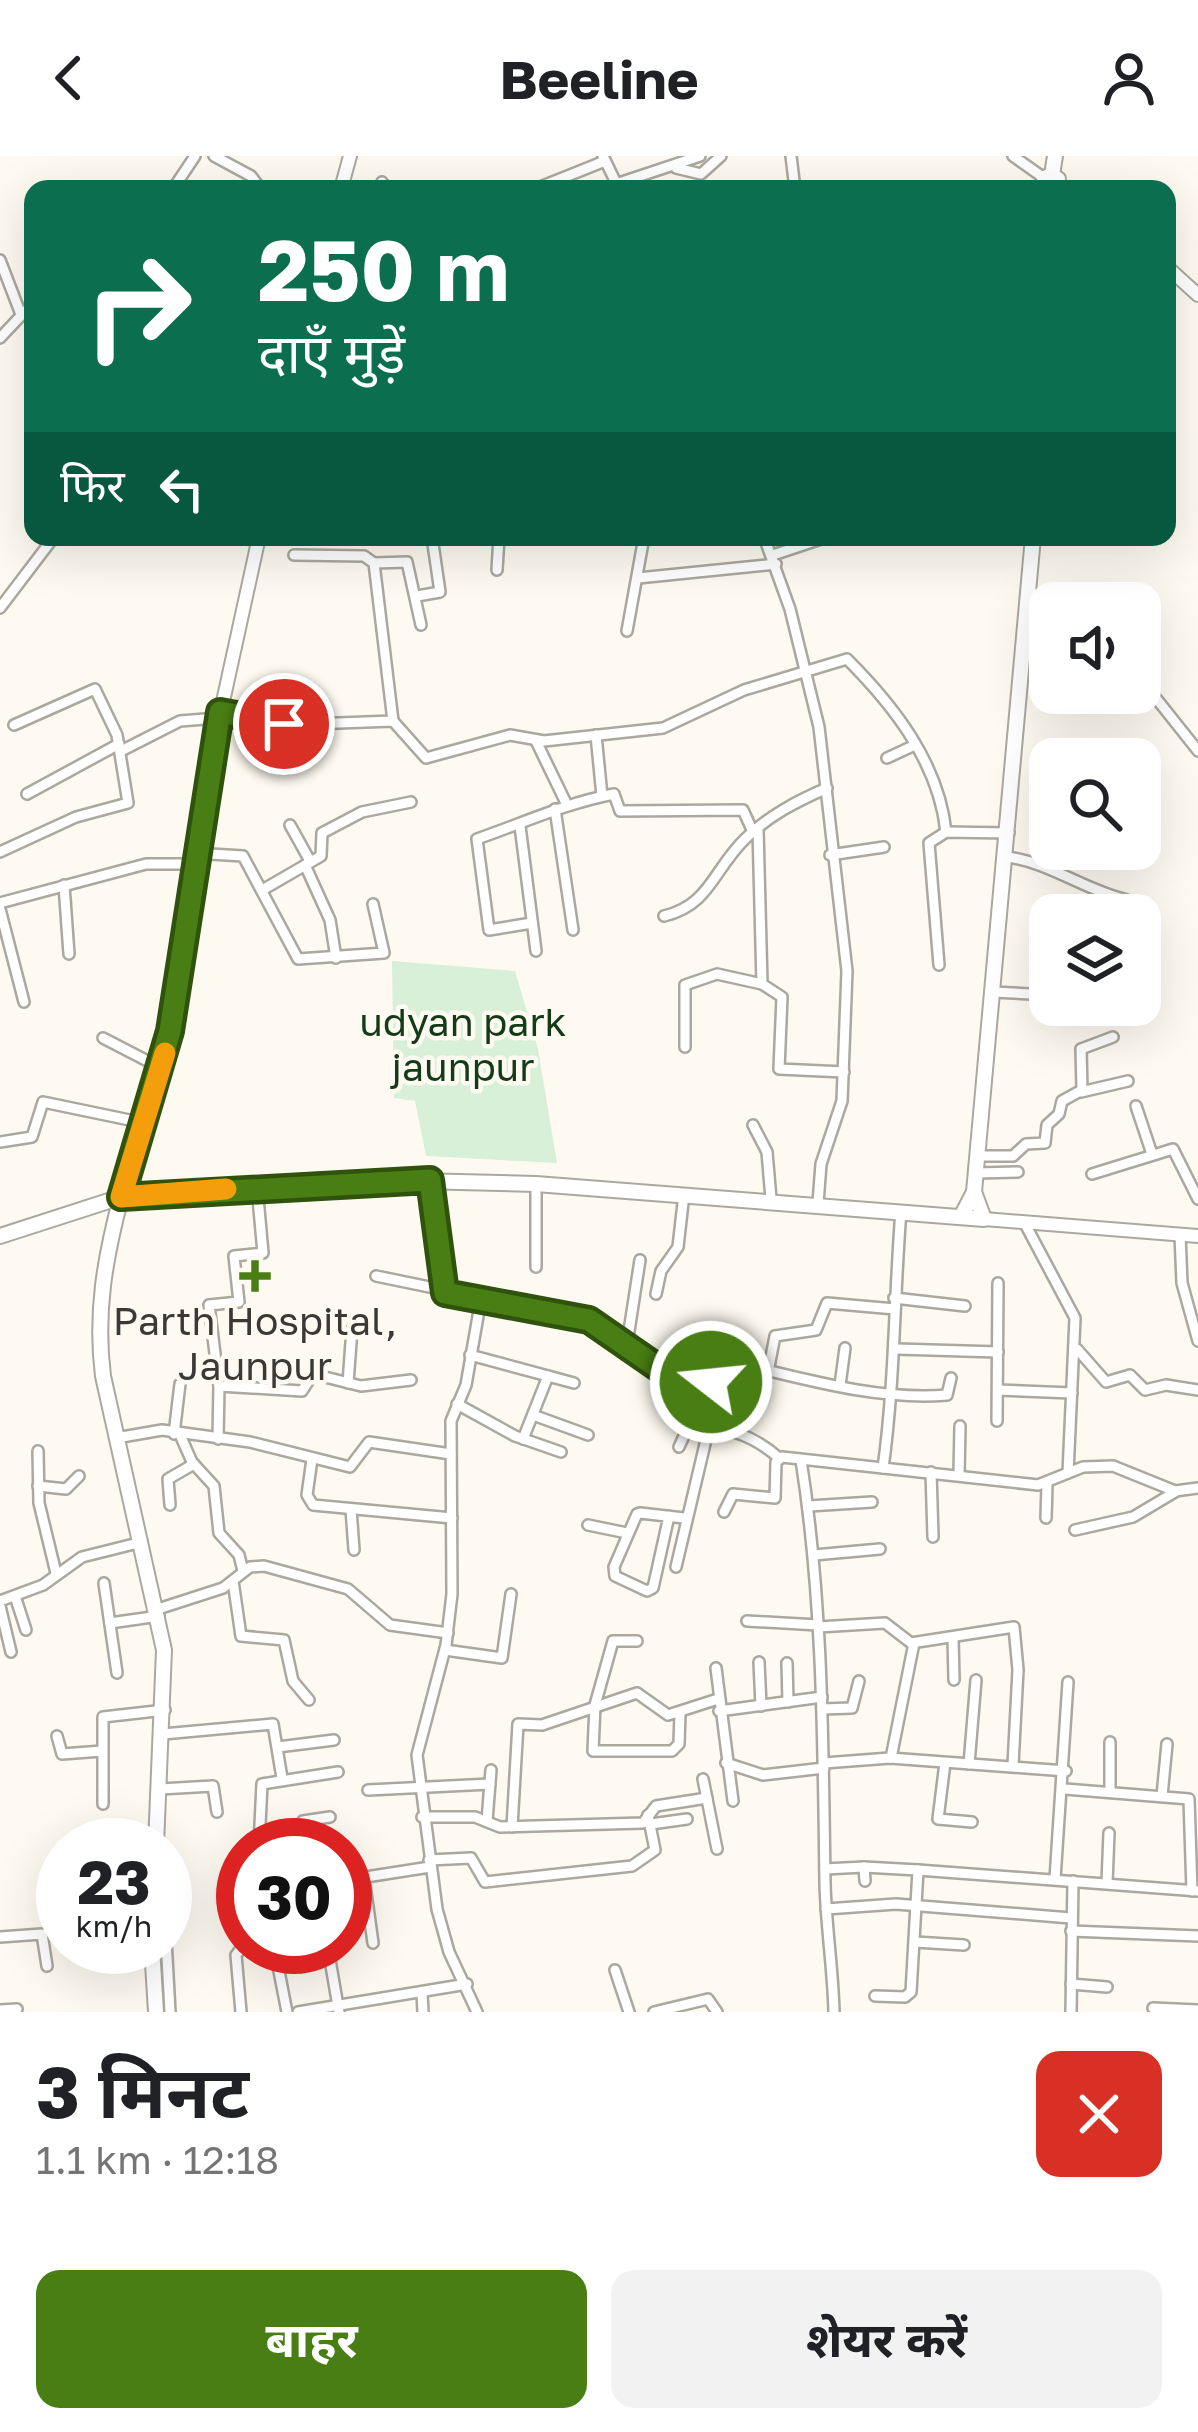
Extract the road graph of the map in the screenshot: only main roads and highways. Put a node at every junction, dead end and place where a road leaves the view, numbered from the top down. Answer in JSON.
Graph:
{"nodes":[{"id":1,"x":257,"y":546,"type":"edge"},
{"id":2,"x":1033,"y":546,"type":"edge"},
{"id":3,"x":974,"y":1192,"type":"junction"},
{"id":4,"x":121,"y":1197,"type":"junction"},
{"id":5,"x":961,"y":1217,"type":"junction"},
{"id":6,"x":984,"y":1219,"type":"junction"},
{"id":7,"x":1198,"y":1236,"type":"edge"},
{"id":8,"x":0,"y":1237,"type":"edge"},
{"id":9,"x":158,"y":1818,"type":"edge"},
{"id":10,"x":154,"y":1974,"type":"edge"},
{"id":11,"x":156,"y":2012,"type":"edge"}],
"edges":[{"from":1,"to":4,"type":"main road"},
{"from":2,"to":3,"type":"highway"},
{"from":3,"to":5,"type":"highway"},
{"from":3,"to":6,"type":"highway"},
{"from":4,"to":5,"type":"highway"},
{"from":4,"to":8,"type":"highway"},
{"from":4,"to":9,"type":"highway"},
{"from":5,"to":6,"type":"highway"},
{"from":6,"to":7,"type":"main road"},
{"from":10,"to":11,"type":"highway"}]}
